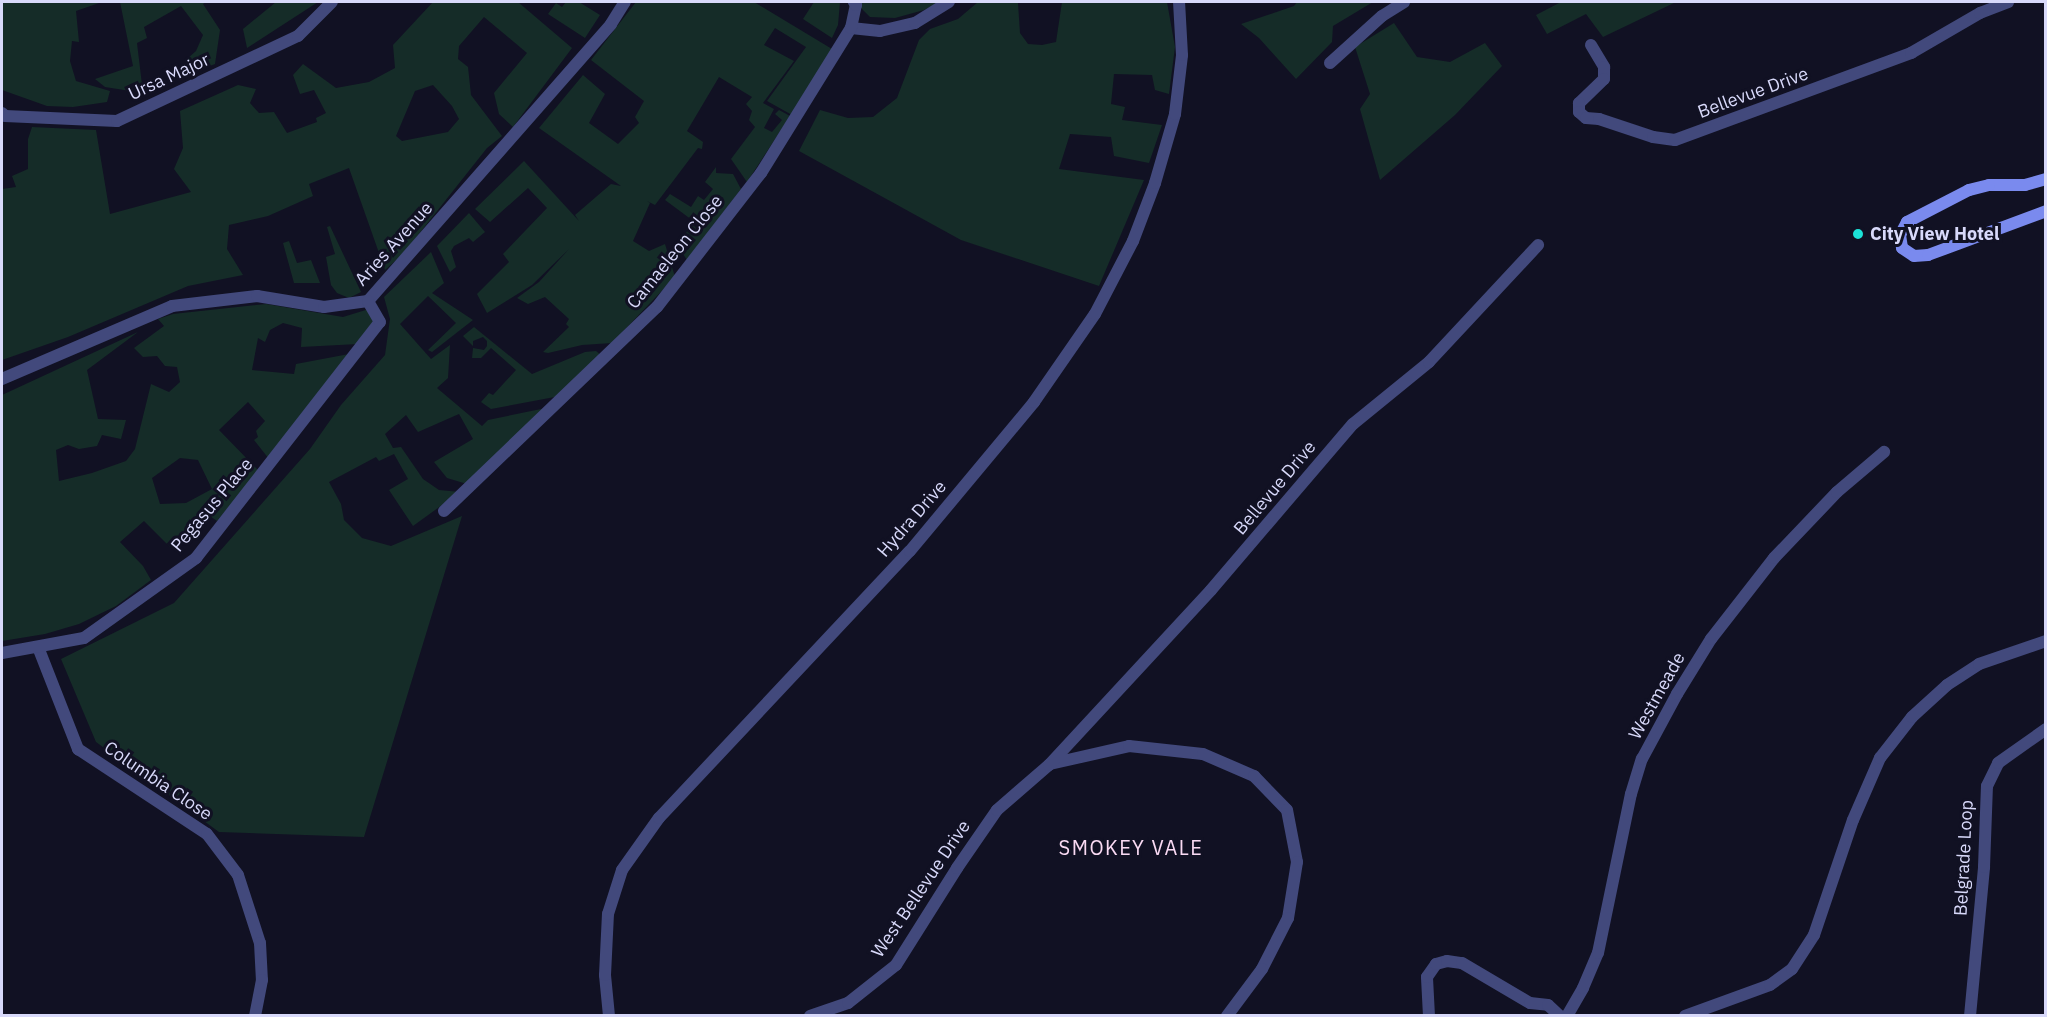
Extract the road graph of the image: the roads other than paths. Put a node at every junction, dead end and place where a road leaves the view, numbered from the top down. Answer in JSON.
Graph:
{"nodes":[{"id":1,"x":332,"y":2,"type":"edge"},
{"id":2,"x":625,"y":2,"type":"edge"},
{"id":3,"x":854,"y":2,"type":"edge"},
{"id":4,"x":949,"y":2,"type":"edge"},
{"id":5,"x":1179,"y":2,"type":"edge"},
{"id":6,"x":1404,"y":2,"type":"edge"},
{"id":7,"x":2008,"y":2,"type":"edge"},
{"id":8,"x":851,"y":28,"type":"junction"},
{"id":9,"x":1591,"y":45,"type":"dead end"},
{"id":10,"x":1329,"y":63,"type":"dead end"},
{"id":11,"x":2,"y":113,"type":"edge"},
{"id":12,"x":2046,"y":179,"type":"edge"},
{"id":13,"x":2046,"y":211,"type":"edge"},
{"id":14,"x":1538,"y":245,"type":"dead end"},
{"id":15,"x":368,"y":301,"type":"junction"},
{"id":16,"x":2,"y":379,"type":"edge"},
{"id":17,"x":1884,"y":452,"type":"dead end"},
{"id":18,"x":444,"y":511,"type":"dead end"},
{"id":19,"x":2046,"y":641,"type":"edge"},
{"id":20,"x":38,"y":647,"type":"junction"},
{"id":21,"x":2,"y":654,"type":"edge"},
{"id":22,"x":2046,"y":729,"type":"edge"},
{"id":23,"x":1049,"y":765,"type":"junction"},
{"id":24,"x":1687,"y":1015,"type":"edge"},
{"id":25,"x":255,"y":1016,"type":"edge"},
{"id":26,"x":609,"y":1016,"type":"edge"},
{"id":27,"x":810,"y":1016,"type":"edge"},
{"id":28,"x":1227,"y":1016,"type":"edge"},
{"id":29,"x":1429,"y":1016,"type":"edge"},
{"id":30,"x":1560,"y":1016,"type":"edge"},
{"id":31,"x":1567,"y":1016,"type":"edge"},
{"id":32,"x":1970,"y":1016,"type":"edge"}],
"edges":[{"from":1,"to":11,"type":"street","name":"Ursa Major"},
{"from":2,"to":15,"type":"street","name":"Aries Avenue"},
{"from":3,"to":8,"type":"street","name":"Camaeleon Close"},
{"from":4,"to":8,"type":"street"},
{"from":5,"to":26,"type":"street","name":"Hydra Drive"},
{"from":6,"to":10,"type":"street"},
{"from":7,"to":9,"type":"street","name":"Bellevue Drive"},
{"from":8,"to":18,"type":"street","name":"Camaeleon Close"},
{"from":12,"to":13,"type":"main road"},
{"from":14,"to":23,"type":"street","name":"Bellevue Drive"},
{"from":15,"to":16,"type":"street","name":"Aries Avenue"},
{"from":15,"to":20,"type":"street","name":"Pegasus Place"},
{"from":17,"to":31,"type":"street","name":"Westmeade"},
{"from":19,"to":24,"type":"street"},
{"from":20,"to":21,"type":"street","name":"Pegasus Place"},
{"from":20,"to":25,"type":"street","name":"Columbia Close"},
{"from":22,"to":32,"type":"street","name":"Belgrade Loop"},
{"from":23,"to":27,"type":"street","name":"West Bellevue Drive"},
{"from":23,"to":28,"type":"street"},
{"from":29,"to":30,"type":"street"}]}
